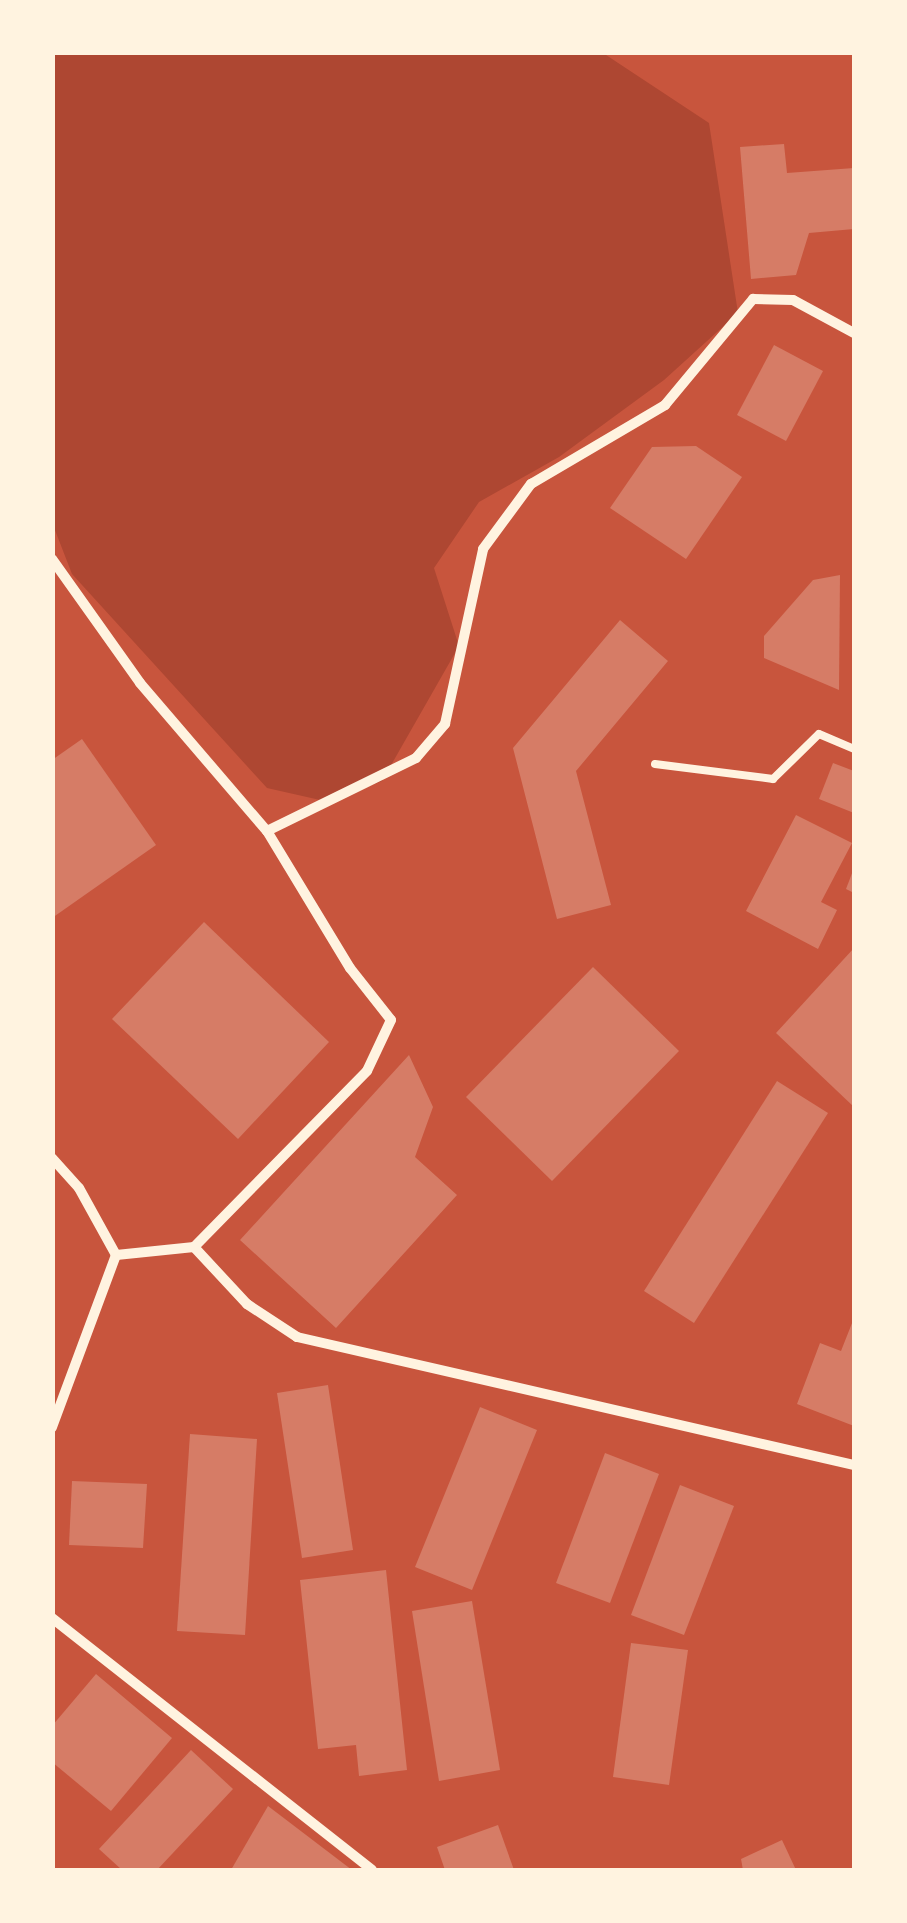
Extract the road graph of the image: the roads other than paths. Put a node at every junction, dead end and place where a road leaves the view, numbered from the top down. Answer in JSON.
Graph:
{"nodes":[{"id":1,"x":854,"y":333,"type":"edge"},
{"id":2,"x":52,"y":559,"type":"edge"},
{"id":3,"x":854,"y":749,"type":"edge"},
{"id":4,"x":654,"y":764,"type":"dead end"},
{"id":5,"x":268,"y":831,"type":"junction"},
{"id":6,"x":52,"y":1158,"type":"edge"},
{"id":7,"x":194,"y":1247,"type":"junction"},
{"id":8,"x":116,"y":1255,"type":"junction"},
{"id":9,"x":52,"y":1426,"type":"edge"},
{"id":10,"x":854,"y":1465,"type":"edge"},
{"id":11,"x":52,"y":1618,"type":"edge"},
{"id":12,"x":372,"y":1870,"type":"edge"}],
"edges":[{"from":1,"to":5,"type":"street"},
{"from":2,"to":5,"type":"street"},
{"from":3,"to":4,"type":"lane"},
{"from":5,"to":7,"type":"street"},
{"from":6,"to":8,"type":"street"},
{"from":7,"to":8,"type":"street"},
{"from":7,"to":10,"type":"street"},
{"from":8,"to":9,"type":"street"},
{"from":11,"to":12,"type":"street"}]}
